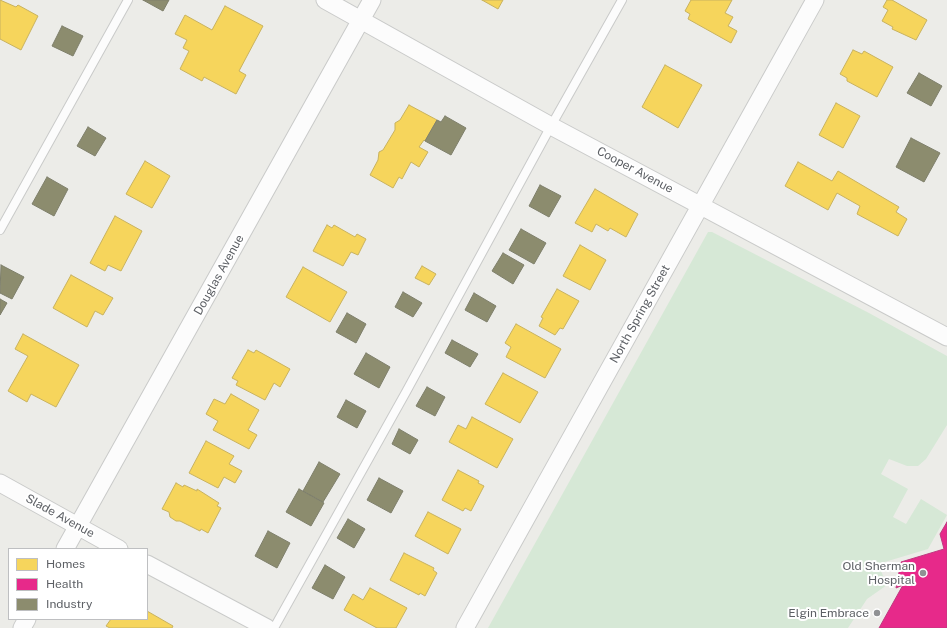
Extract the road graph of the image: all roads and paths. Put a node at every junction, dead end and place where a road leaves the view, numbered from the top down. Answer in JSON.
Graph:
{"nodes":[{"id":1,"x":128,"y":0,"type":"edge"},
{"id":2,"x":325,"y":0,"type":"edge"},
{"id":3,"x":372,"y":0,"type":"edge"},
{"id":4,"x":622,"y":0,"type":"edge"},
{"id":5,"x":815,"y":0,"type":"edge"},
{"id":6,"x":360,"y":20,"type":"junction"},
{"id":7,"x":551,"y":126,"type":"junction"},
{"id":8,"x":701,"y":206,"type":"junction"},
{"id":9,"x":0,"y":230,"type":"edge"},
{"id":10,"x":947,"y":337,"type":"edge"},
{"id":11,"x":0,"y":483,"type":"edge"},
{"id":12,"x":78,"y":526,"type":"junction"},
{"id":13,"x":66,"y":548,"type":"edge"},
{"id":14,"x":118,"y":548,"type":"edge"},
{"id":15,"x":148,"y":565,"type":"edge"},
{"id":16,"x":267,"y":628,"type":"edge"},
{"id":17,"x":274,"y":628,"type":"edge"},
{"id":18,"x":465,"y":628,"type":"edge"}],
"edges":[{"from":1,"to":9,"type":"lane"},
{"from":2,"to":6,"type":"street","name":"Cooper Avenue"},
{"from":3,"to":6,"type":"street","name":"Douglas Avenue"},
{"from":4,"to":7,"type":"lane"},
{"from":5,"to":8,"type":"street","name":"North Spring Street"},
{"from":6,"to":7,"type":"street","name":"Cooper Avenue"},
{"from":6,"to":12,"type":"street","name":"Douglas Avenue"},
{"from":7,"to":8,"type":"street","name":"Cooper Avenue"},
{"from":7,"to":17,"type":"lane"},
{"from":8,"to":10,"type":"street","name":"Cooper Avenue"},
{"from":8,"to":18,"type":"street","name":"North Spring Street"},
{"from":11,"to":12,"type":"street","name":"Slade Avenue"},
{"from":12,"to":13,"type":"street","name":"Douglas Avenue"},
{"from":12,"to":14,"type":"street","name":"Slade Avenue"},
{"from":15,"to":16,"type":"street"}]}
